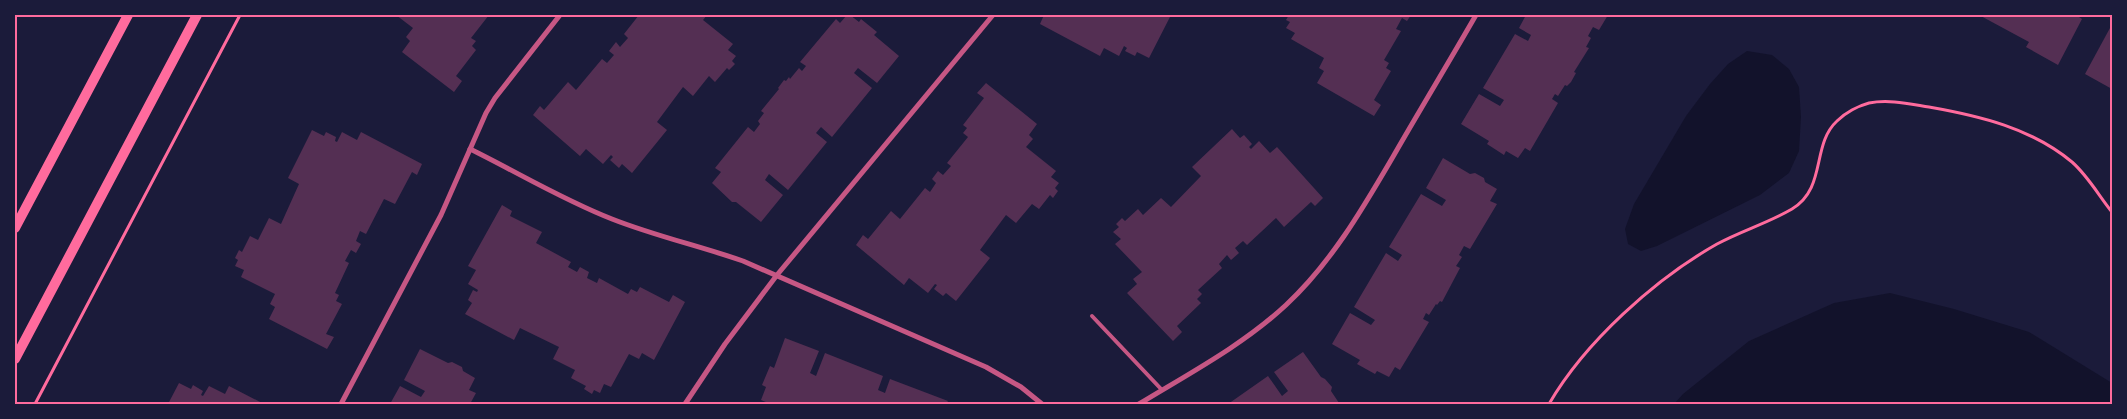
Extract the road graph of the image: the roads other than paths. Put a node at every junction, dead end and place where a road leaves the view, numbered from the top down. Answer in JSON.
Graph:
{"nodes":[{"id":1,"x":128,"y":15,"type":"edge"},
{"id":2,"x":197,"y":15,"type":"edge"},
{"id":3,"x":560,"y":15,"type":"edge"},
{"id":4,"x":993,"y":15,"type":"edge"},
{"id":5,"x":1476,"y":15,"type":"edge"},
{"id":6,"x":470,"y":149,"type":"junction"},
{"id":7,"x":15,"y":228,"type":"edge"},
{"id":8,"x":777,"y":275,"type":"junction"},
{"id":9,"x":1092,"y":316,"type":"dead end"},
{"id":10,"x":15,"y":359,"type":"edge"},
{"id":11,"x":1162,"y":390,"type":"junction"},
{"id":12,"x":341,"y":404,"type":"edge"},
{"id":13,"x":686,"y":404,"type":"edge"},
{"id":14,"x":1042,"y":404,"type":"edge"},
{"id":15,"x":1140,"y":404,"type":"edge"}],
"edges":[{"from":1,"to":7,"type":"main road"},
{"from":2,"to":10,"type":"main road"},
{"from":3,"to":6,"type":"street"},
{"from":4,"to":8,"type":"street"},
{"from":5,"to":11,"type":"street"},
{"from":6,"to":8,"type":"street"},
{"from":6,"to":12,"type":"street"},
{"from":8,"to":13,"type":"street"},
{"from":8,"to":14,"type":"street"},
{"from":9,"to":11,"type":"lane"},
{"from":11,"to":15,"type":"street"}]}
